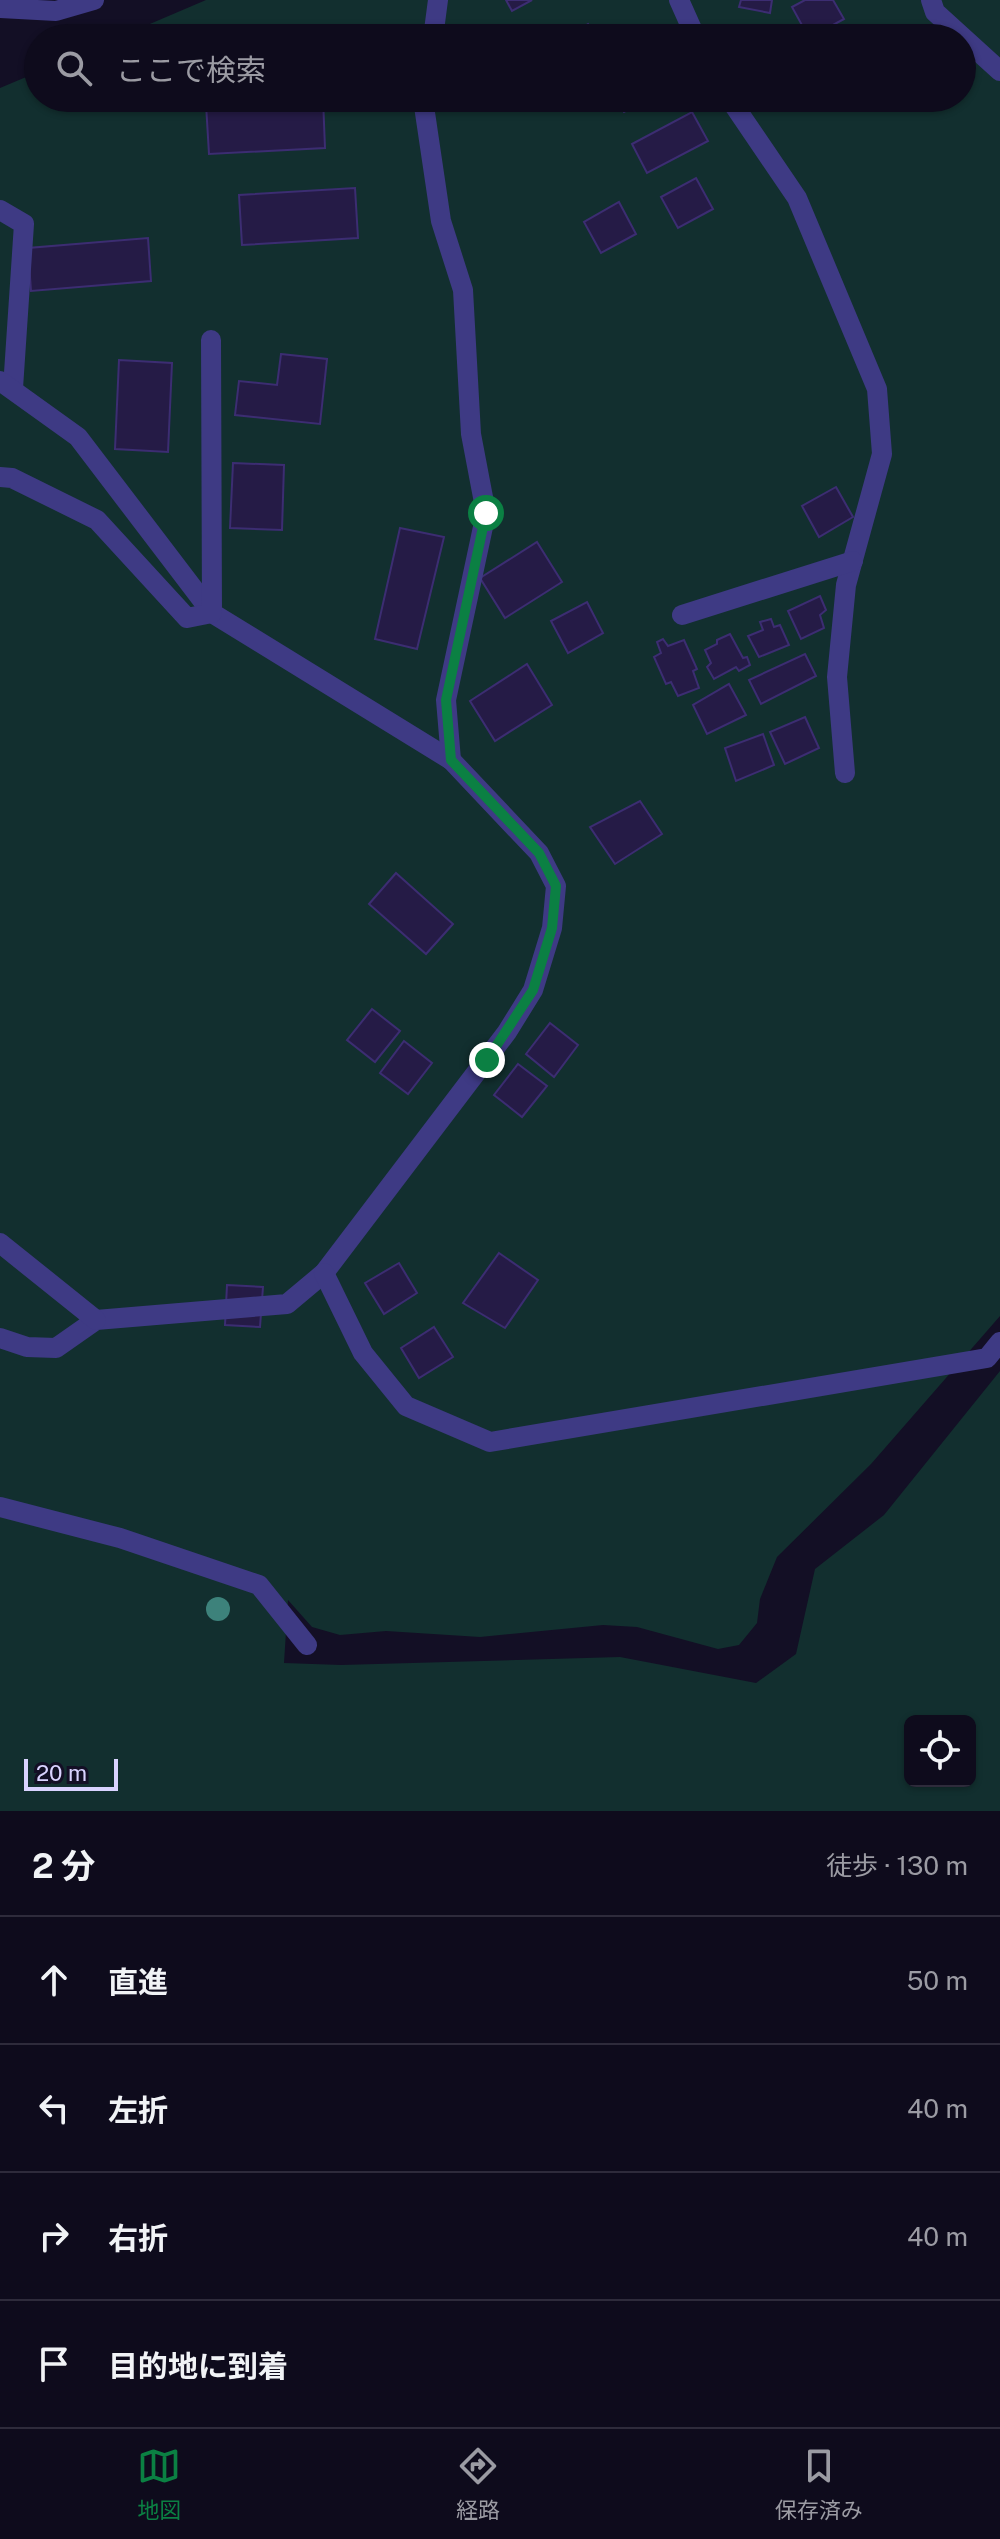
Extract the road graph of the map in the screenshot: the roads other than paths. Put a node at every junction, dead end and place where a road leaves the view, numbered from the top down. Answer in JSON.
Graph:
{"nodes":[{"id":1,"x":94,"y":0,"type":"edge"},
{"id":2,"x":438,"y":0,"type":"edge"},
{"id":3,"x":679,"y":0,"type":"edge"},
{"id":4,"x":931,"y":0,"type":"edge"},
{"id":5,"x":0,"y":8,"type":"edge"},
{"id":6,"x":435,"y":24,"type":"edge"},
{"id":7,"x":690,"y":24,"type":"edge"},
{"id":8,"x":948,"y":24,"type":"edge"},
{"id":9,"x":976,"y":49,"type":"edge"},
{"id":10,"x":1000,"y":71,"type":"edge"},
{"id":11,"x":425,"y":112,"type":"edge"},
{"id":12,"x":739,"y":112,"type":"edge"},
{"id":13,"x":0,"y":210,"type":"edge"},
{"id":14,"x":211,"y":340,"type":"dead end"},
{"id":15,"x":6,"y":385,"type":"edge"},
{"id":16,"x":0,"y":477,"type":"edge"},
{"id":17,"x":853,"y":561,"type":"junction"},
{"id":18,"x":212,"y":613,"type":"junction"},
{"id":19,"x":682,"y":615,"type":"dead end"},
{"id":20,"x":451,"y":760,"type":"junction"},
{"id":21,"x":845,"y":773,"type":"dead end"},
{"id":22,"x":0,"y":1243,"type":"edge"},
{"id":23,"x":324,"y":1273,"type":"junction"},
{"id":24,"x":96,"y":1320,"type":"junction"},
{"id":25,"x":0,"y":1338,"type":"edge"},
{"id":26,"x":1000,"y":1342,"type":"edge"},
{"id":27,"x":0,"y":1507,"type":"edge"},
{"id":28,"x":307,"y":1645,"type":"dead end"}],
"edges":[{"from":1,"to":5,"type":"street"},
{"from":2,"to":6,"type":"street"},
{"from":3,"to":7,"type":"street"},
{"from":4,"to":8,"type":"street"},
{"from":9,"to":10,"type":"street"},
{"from":11,"to":20,"type":"street"},
{"from":12,"to":17,"type":"street"},
{"from":13,"to":15,"type":"street"},
{"from":14,"to":18,"type":"street"},
{"from":15,"to":18,"type":"street"},
{"from":16,"to":18,"type":"street"},
{"from":17,"to":19,"type":"street"},
{"from":17,"to":21,"type":"street"},
{"from":18,"to":20,"type":"street"},
{"from":20,"to":23,"type":"street"},
{"from":22,"to":24,"type":"street"},
{"from":23,"to":24,"type":"street"},
{"from":23,"to":26,"type":"street"},
{"from":24,"to":25,"type":"street"},
{"from":27,"to":28,"type":"street"}]}
